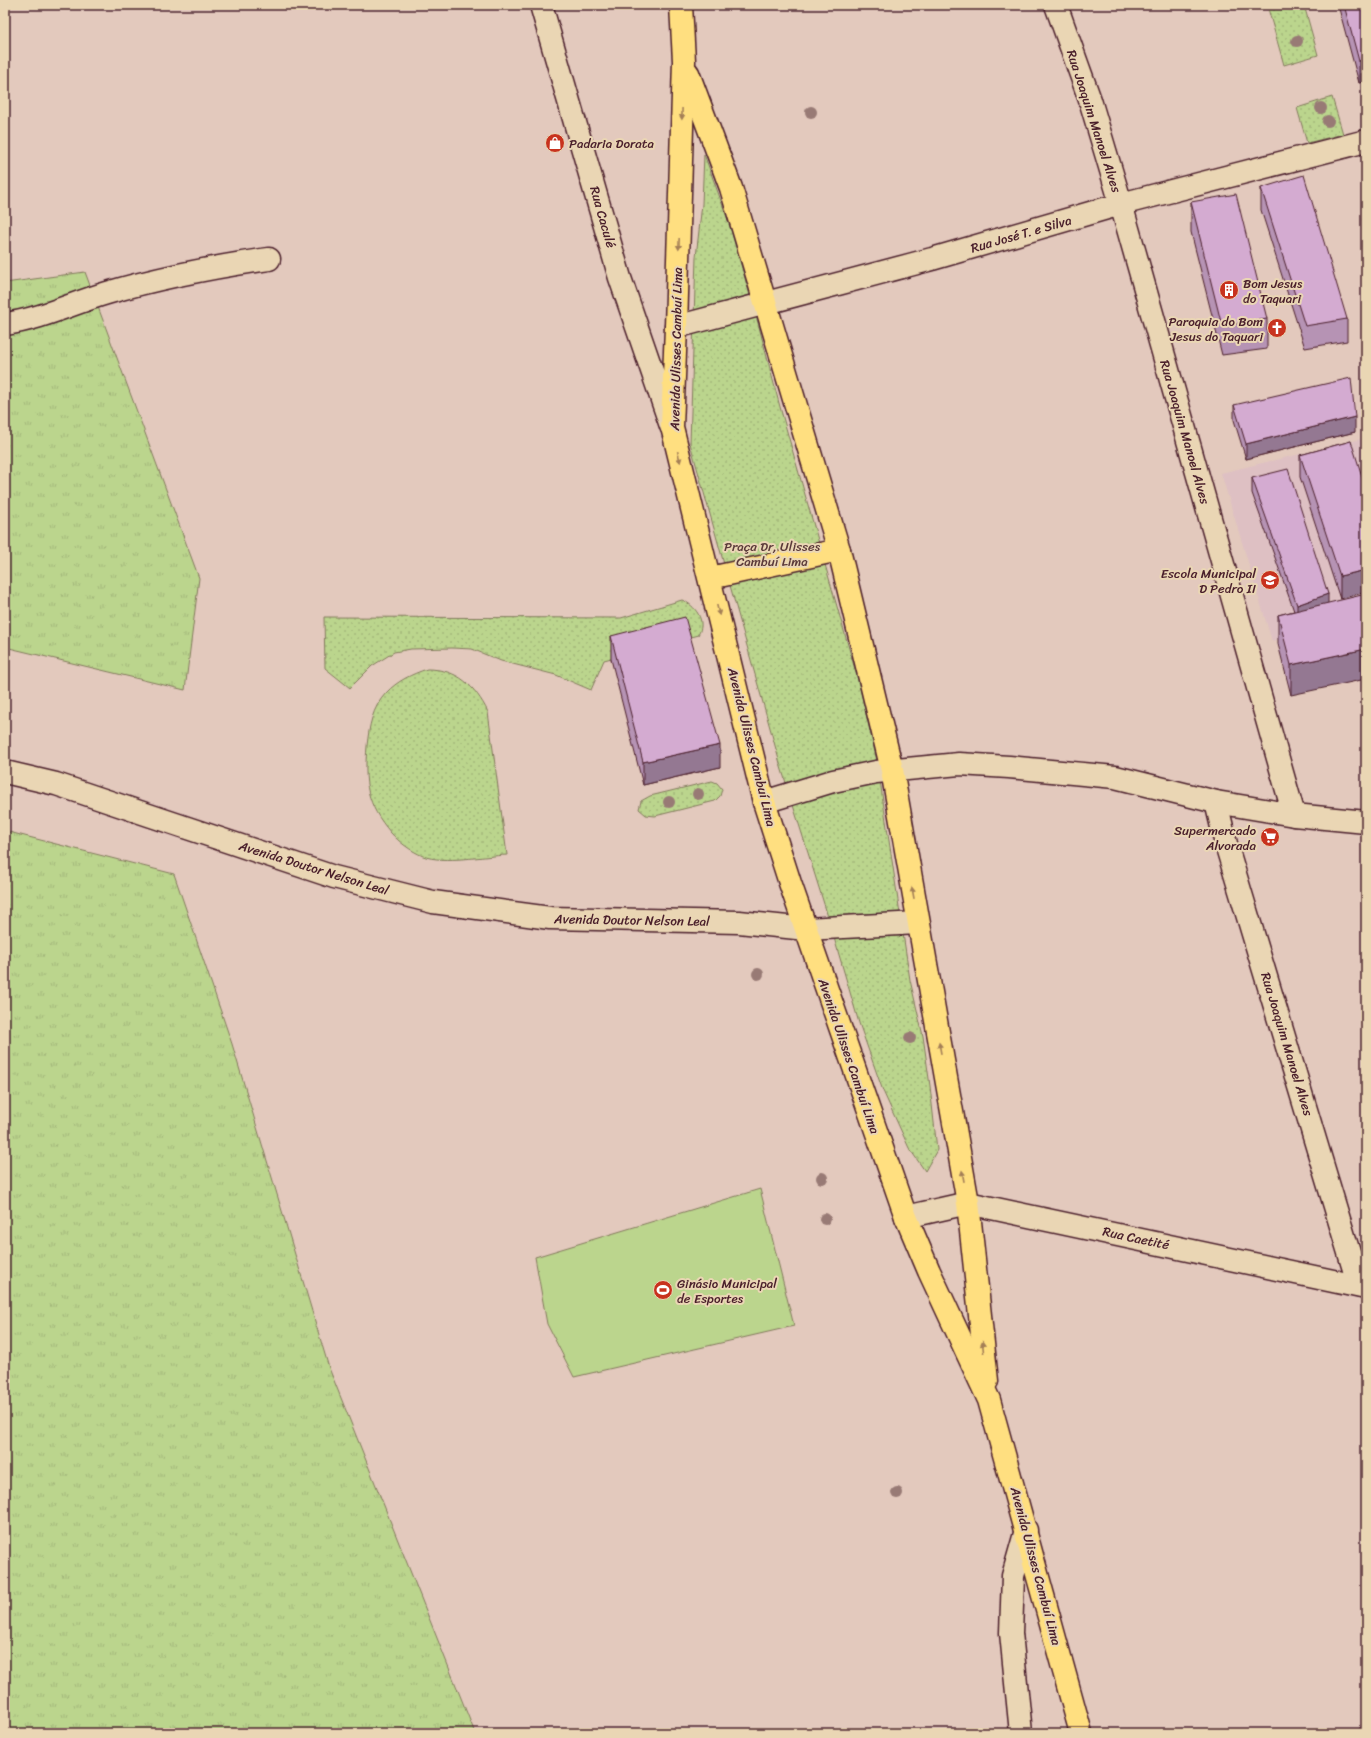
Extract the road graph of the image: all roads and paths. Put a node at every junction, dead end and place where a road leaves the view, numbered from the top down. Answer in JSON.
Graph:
{"nodes":[{"id":1,"x":541,"y":5,"type":"edge"},
{"id":2,"x":681,"y":5,"type":"edge"},
{"id":3,"x":1056,"y":5,"type":"edge"},
{"id":4,"x":684,"y":61,"type":"junction"},
{"id":5,"x":1366,"y":140,"type":"edge"},
{"id":6,"x":1121,"y":204,"type":"junction"},
{"id":7,"x":269,"y":260,"type":"dead end"},
{"id":8,"x":766,"y":304,"type":"junction"},
{"id":9,"x":5,"y":324,"type":"edge"},
{"id":10,"x":676,"y":327,"type":"junction"},
{"id":11,"x":672,"y":427,"type":"junction"},
{"id":12,"x":838,"y":550,"type":"junction"},
{"id":13,"x":710,"y":578,"type":"junction"},
{"id":14,"x":892,"y":770,"type":"junction"},
{"id":15,"x":5,"y":772,"type":"edge"},
{"id":16,"x":764,"y":802,"type":"junction"},
{"id":17,"x":1216,"y":802,"type":"junction"},
{"id":18,"x":1294,"y":815,"type":"junction"},
{"id":19,"x":1366,"y":822,"type":"edge"},
{"id":20,"x":918,"y":923,"type":"junction"},
{"id":21,"x":806,"y":929,"type":"junction"},
{"id":22,"x":968,"y":1203,"type":"junction"},
{"id":23,"x":906,"y":1217,"type":"junction"},
{"id":24,"x":1363,"y":1287,"type":"edge"},
{"id":25,"x":989,"y":1400,"type":"junction"},
{"id":26,"x":1026,"y":1530,"type":"junction"},
{"id":27,"x":1021,"y":1733,"type":"edge"},
{"id":28,"x":1081,"y":1733,"type":"edge"}],
"edges":[{"from":1,"to":11,"type":"street","name":"Rua Caculé"},
{"from":2,"to":4,"type":"main road","name":"Avenida Ulisses Cambuí Lima"},
{"from":3,"to":6,"type":"street","name":"Rua Joaquim Manoel Alves"},
{"from":4,"to":8,"type":"main road","name":"Avenida Ulisses Cambuí Lima"},
{"from":4,"to":10,"type":"main road","name":"Avenida Ulisses Cambuí Lima","one_way":true},
{"from":5,"to":6,"type":"street","name":"Rua José T. e Silva"},
{"from":6,"to":8,"type":"street","name":"Rua José T. e Silva"},
{"from":6,"to":18,"type":"street","name":"Rua Joaquim Manoel Alves"},
{"from":7,"to":9,"type":"street"},
{"from":8,"to":10,"type":"street","name":"Rua José T. e Silva"},
{"from":8,"to":12,"type":"main road","name":"Avenida Ulisses Cambuí Lima"},
{"from":10,"to":11,"type":"main road","name":"Avenida Ulisses Cambuí Lima"},
{"from":11,"to":13,"type":"main road","name":"Avenida Ulisses Cambuí Lima","one_way":true},
{"from":12,"to":13,"type":"main road"},
{"from":12,"to":14,"type":"main road","name":"Avenida Ulisses Cambuí Lima"},
{"from":13,"to":16,"type":"main road","name":"Avenida Ulisses Cambuí Lima","one_way":true},
{"from":14,"to":16,"type":"street"},
{"from":14,"to":17,"type":"street"},
{"from":20,"to":14,"type":"main road","name":"Avenida Ulisses Cambuí Lima","one_way":true},
{"from":15,"to":21,"type":"street","name":"Avenida Doutor Nelson Leal"},
{"from":16,"to":21,"type":"main road","name":"Avenida Ulisses Cambuí Lima"},
{"from":17,"to":18,"type":"street"},
{"from":17,"to":24,"type":"street","name":"Rua Joaquim Manoel Alves"},
{"from":18,"to":19,"type":"street"},
{"from":20,"to":21,"type":"street","name":"Avenida Doutor Nelson Leal"},
{"from":22,"to":20,"type":"main road","name":"Avenida Ulisses Cambuí Lima","one_way":true},
{"from":21,"to":23,"type":"main road","name":"Avenida Ulisses Cambuí Lima"},
{"from":22,"to":23,"type":"street","name":"Rua Caetité"},
{"from":22,"to":24,"type":"street","name":"Rua Caetité"},
{"from":25,"to":22,"type":"main road","name":"Avenida Ulisses Cambuí Lima","one_way":true},
{"from":23,"to":25,"type":"main road","name":"Avenida Ulisses Cambuí Lima"},
{"from":25,"to":26,"type":"main road","name":"Avenida Ulisses Cambuí Lima"},
{"from":26,"to":27,"type":"street"},
{"from":26,"to":28,"type":"main road","name":"Avenida Ulisses Cambuí Lima"}]}
